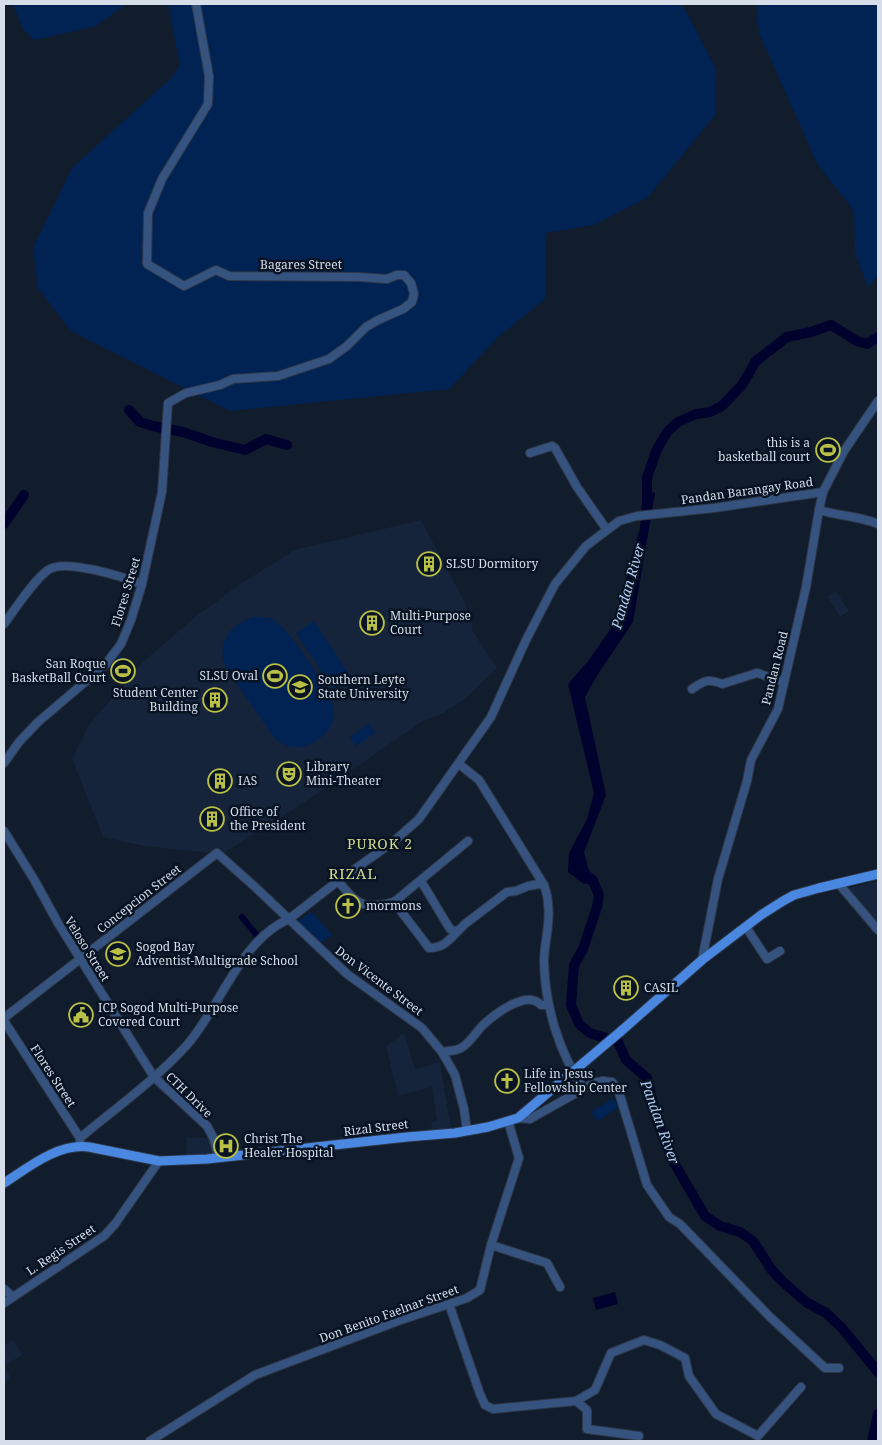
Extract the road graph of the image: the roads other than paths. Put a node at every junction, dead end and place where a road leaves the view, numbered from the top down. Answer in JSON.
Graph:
{"nodes":[{"id":1,"x":196,"y":4,"type":"edge"},
{"id":2,"x":878,"y":401,"type":"edge"},
{"id":3,"x":166,"y":440,"type":"joint"},
{"id":4,"x":530,"y":453,"type":"dead end"},
{"id":5,"x":823,"y":492,"type":"junction"},
{"id":6,"x":819,"y":510,"type":"junction"},
{"id":7,"x":878,"y":524,"type":"edge"},
{"id":8,"x":607,"y":530,"type":"junction"},
{"id":9,"x":142,"y":584,"type":"junction"},
{"id":10,"x":4,"y":624,"type":"edge"},
{"id":11,"x":784,"y":682,"type":"junction"},
{"id":12,"x":692,"y":689,"type":"dead end"},
{"id":13,"x":4,"y":763,"type":"edge"},
{"id":14,"x":459,"y":764,"type":"junction"},
{"id":15,"x":4,"y":831,"type":"edge"},
{"id":16,"x":468,"y":841,"type":"dead end"},
{"id":17,"x":217,"y":853,"type":"joint"},
{"id":18,"x":878,"y":874,"type":"edge"},
{"id":19,"x":338,"y":881,"type":"junction"},
{"id":20,"x":421,"y":881,"type":"junction"},
{"id":21,"x":838,"y":883,"type":"junction"},
{"id":22,"x":544,"y":885,"type":"junction"},
{"id":23,"x":394,"y":902,"type":"junction"},
{"id":24,"x":289,"y":919,"type":"junction"},
{"id":25,"x":746,"y":927,"type":"junction"},
{"id":26,"x":459,"y":930,"type":"junction"},
{"id":27,"x":878,"y":930,"type":"edge"},
{"id":28,"x":780,"y":951,"type":"dead end"},
{"id":29,"x":80,"y":958,"type":"junction"},
{"id":30,"x":702,"y":960,"type":"junction"},
{"id":31,"x":548,"y":1005,"type":"junction"},
{"id":32,"x":4,"y":1019,"type":"edge"},
{"id":33,"x":442,"y":1052,"type":"junction"},
{"id":34,"x":154,"y":1077,"type":"junction"},
{"id":35,"x":584,"y":1089,"type":"junction"},
{"id":36,"x":518,"y":1118,"type":"junction"},
{"id":37,"x":508,"y":1121,"type":"junction"},
{"id":38,"x":467,"y":1131,"type":"junction"},
{"id":39,"x":79,"y":1142,"type":"junction"},
{"id":40,"x":219,"y":1158,"type":"junction"},
{"id":41,"x":158,"y":1161,"type":"junction"},
{"id":42,"x":4,"y":1182,"type":"edge"},
{"id":43,"x":491,"y":1245,"type":"junction"},
{"id":44,"x":560,"y":1286,"type":"dead end"},
{"id":45,"x":4,"y":1289,"type":"edge"},
{"id":46,"x":13,"y":1297,"type":"junction"},
{"id":47,"x":4,"y":1303,"type":"edge"},
{"id":48,"x":450,"y":1304,"type":"junction"},
{"id":49,"x":839,"y":1368,"type":"dead end"},
{"id":50,"x":801,"y":1387,"type":"dead end"},
{"id":51,"x":576,"y":1401,"type":"junction"},
{"id":52,"x":639,"y":1436,"type":"dead end"},
{"id":53,"x":150,"y":1441,"type":"edge"}],
"edges":[{"from":1,"to":3,"type":"street","name":"Bagares Street"},
{"from":2,"to":5,"type":"street","name":"Pandan Barangay Road"},
{"from":3,"to":9,"type":"street","name":"Flores Street"},
{"from":4,"to":8,"type":"street"},
{"from":5,"to":6,"type":"street","name":"Pandan Road"},
{"from":5,"to":8,"type":"street","name":"Pandan Barangay Road"},
{"from":6,"to":7,"type":"street"},
{"from":6,"to":11,"type":"street","name":"Pandan Road"},
{"from":8,"to":14,"type":"street","name":"Pandan Barangay Road"},
{"from":9,"to":10,"type":"street"},
{"from":9,"to":13,"type":"street","name":"Flores Street"},
{"from":11,"to":12,"type":"street"},
{"from":11,"to":30,"type":"street","name":"Pandan Road"},
{"from":14,"to":19,"type":"street","name":"Pandan Barangay Road"},
{"from":14,"to":22,"type":"street"},
{"from":15,"to":29,"type":"street","name":"Veloso Street"},
{"from":16,"to":20,"type":"street"},
{"from":17,"to":24,"type":"street","name":"Don Vicente Street"},
{"from":17,"to":29,"type":"street","name":"Concepcion Street"},
{"from":18,"to":21,"type":"main road","name":"Rizal Street"},
{"from":19,"to":23,"type":"street"},
{"from":19,"to":24,"type":"street","name":"Pandan Barangay Road"},
{"from":20,"to":23,"type":"street"},
{"from":20,"to":26,"type":"street"},
{"from":21,"to":25,"type":"main road","name":"Rizal Street"},
{"from":21,"to":27,"type":"street"},
{"from":22,"to":26,"type":"street"},
{"from":22,"to":31,"type":"street"},
{"from":23,"to":26,"type":"street"},
{"from":24,"to":33,"type":"street","name":"Don Vicente Street"},
{"from":24,"to":34,"type":"street","name":"Pandan Barangay Road"},
{"from":25,"to":28,"type":"street"},
{"from":25,"to":30,"type":"main road","name":"Rizal Street"},
{"from":29,"to":32,"type":"street","name":"Concepcion Street"},
{"from":29,"to":34,"type":"street","name":"Veloso Street"},
{"from":30,"to":36,"type":"main road","name":"Rizal Street","bridge":true},
{"from":31,"to":33,"type":"street"},
{"from":31,"to":35,"type":"street"},
{"from":32,"to":39,"type":"street","name":"Flores Street"},
{"from":33,"to":38,"type":"street","name":"Don Vicente Street"},
{"from":34,"to":39,"type":"street","name":"Pandan Barangay Road"},
{"from":34,"to":40,"type":"street","name":"CTH Drive"},
{"from":35,"to":36,"type":"street"},
{"from":35,"to":49,"type":"street"},
{"from":36,"to":37,"type":"main road","name":"Rizal Street"},
{"from":37,"to":38,"type":"main road","name":"Rizal Street"},
{"from":37,"to":43,"type":"street","name":"Don Benito Faelnar Street"},
{"from":38,"to":40,"type":"main road","name":"Rizal Street"},
{"from":39,"to":41,"type":"main road","name":"Rizal Street"},
{"from":39,"to":42,"type":"main road","name":"Rizal Street"},
{"from":40,"to":41,"type":"main road","name":"Rizal Street"},
{"from":41,"to":46,"type":"street","name":"L. Regis Street"},
{"from":43,"to":44,"type":"street"},
{"from":43,"to":48,"type":"street","name":"Don Benito Faelnar Street"},
{"from":45,"to":46,"type":"street"},
{"from":46,"to":47,"type":"street","name":"L. Regis Street"},
{"from":48,"to":51,"type":"street"},
{"from":48,"to":53,"type":"street","name":"Don Benito Faelnar Street"},
{"from":50,"to":51,"type":"street"},
{"from":51,"to":52,"type":"street"}]}
